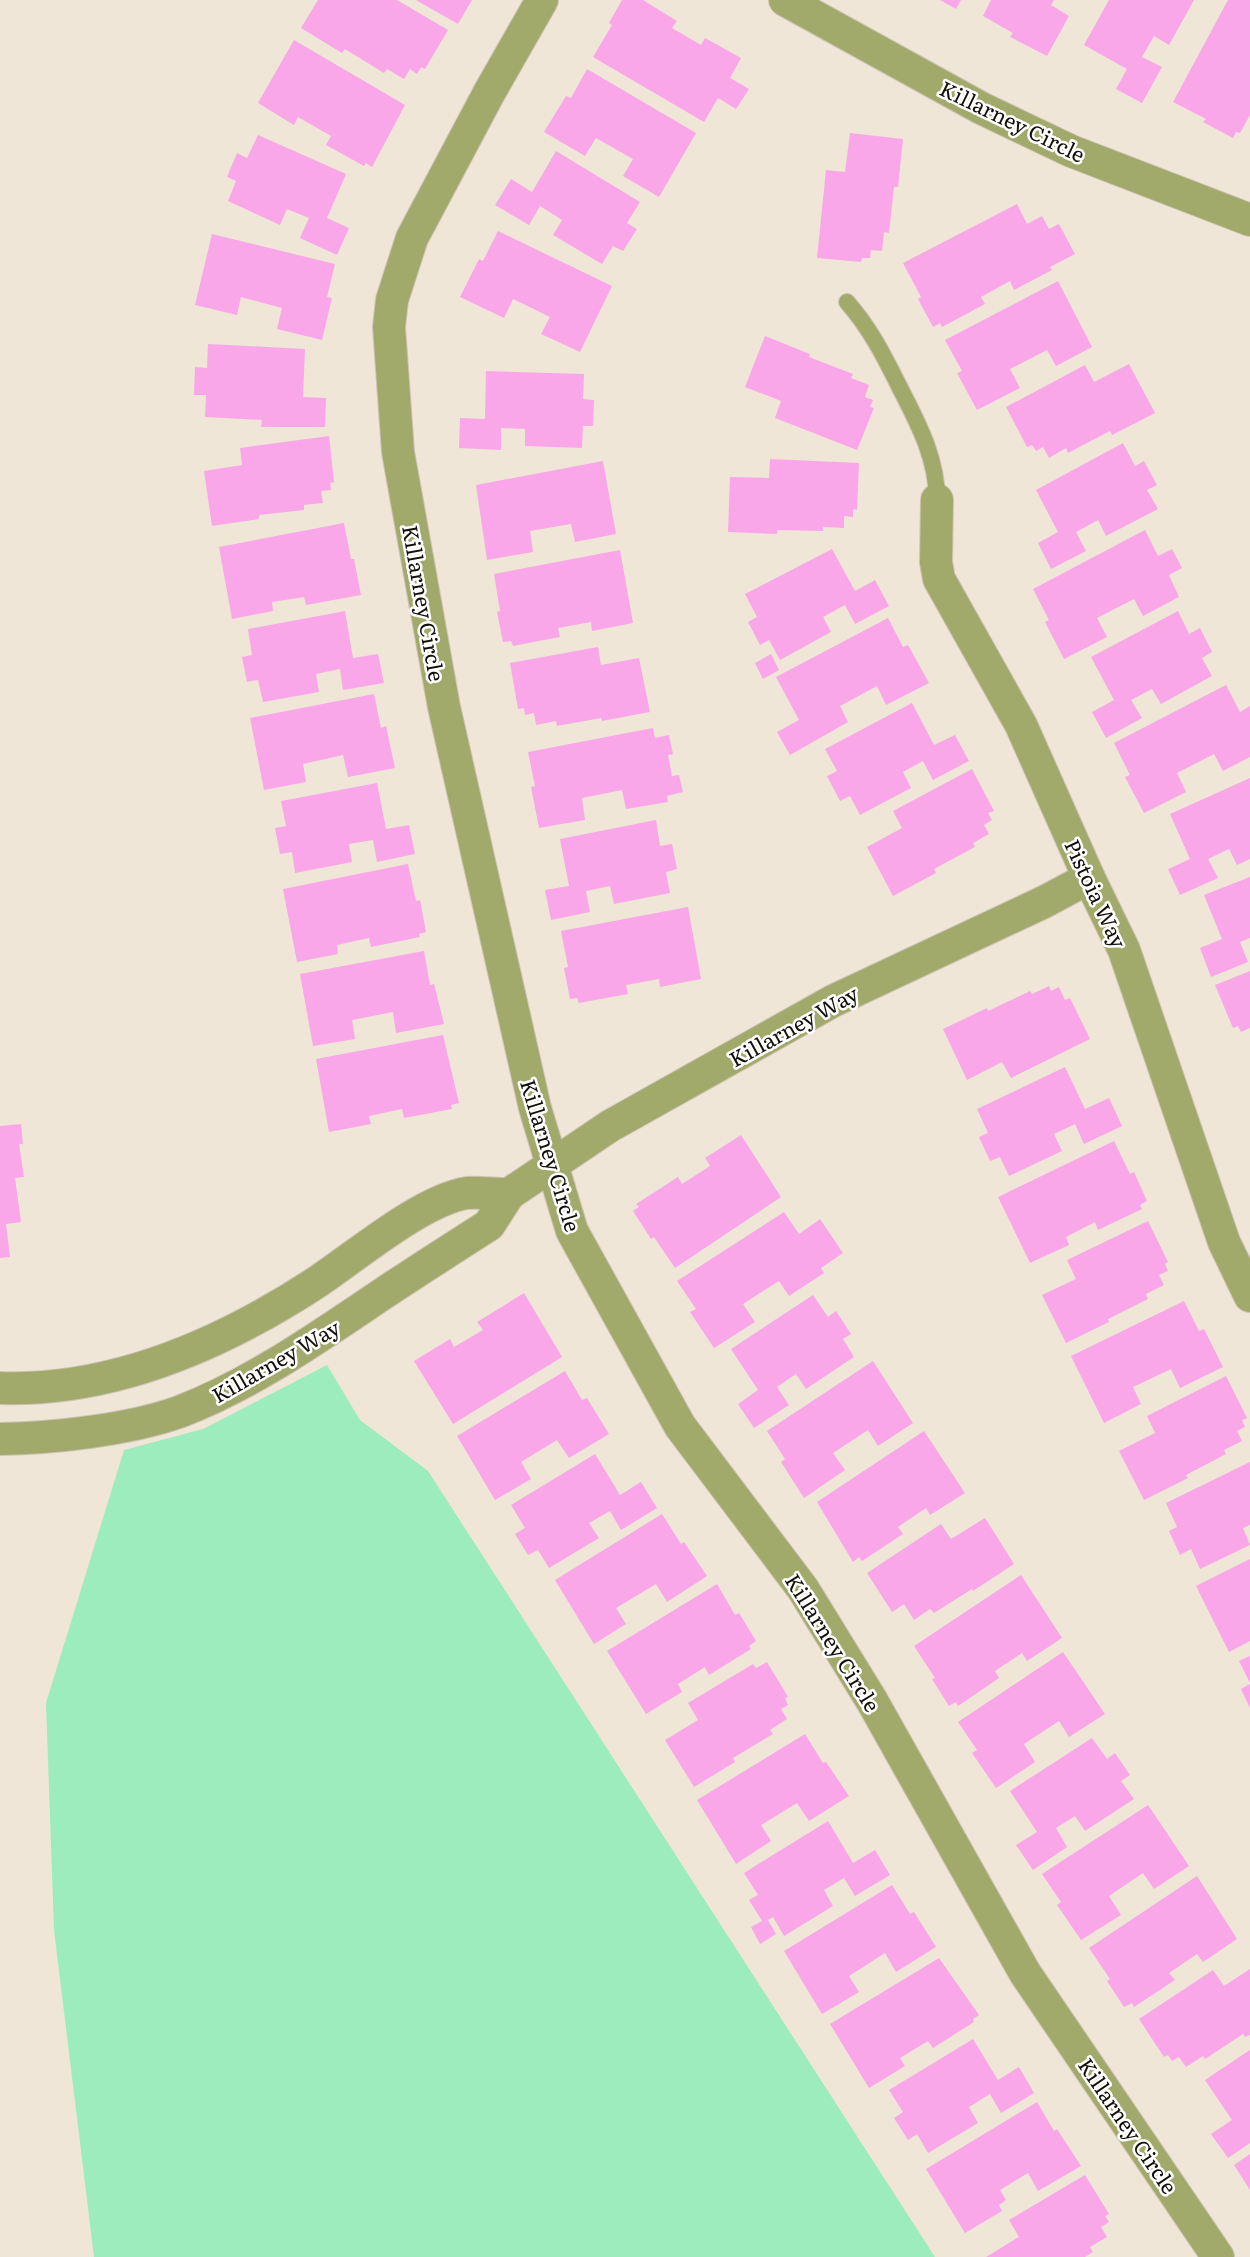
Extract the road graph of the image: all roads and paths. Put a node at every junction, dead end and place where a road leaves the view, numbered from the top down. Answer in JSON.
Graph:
{"nodes":[{"id":1,"x":542,"y":0,"type":"edge"},
{"id":2,"x":785,"y":0,"type":"edge"},
{"id":3,"x":1250,"y":220,"type":"edge"},
{"id":4,"x":847,"y":302,"type":"dead end"},
{"id":5,"x":937,"y":500,"type":"joint"},
{"id":6,"x":1089,"y":878,"type":"junction"},
{"id":7,"x":552,"y":1164,"type":"junction"},
{"id":8,"x":509,"y":1194,"type":"junction"},
{"id":9,"x":1250,"y":1296,"type":"edge"},
{"id":10,"x":0,"y":1388,"type":"edge"},
{"id":11,"x":0,"y":1439,"type":"edge"},
{"id":12,"x":1218,"y":2257,"type":"edge"}],
"edges":[{"from":1,"to":7,"type":"street","name":"Killarney Circle"},
{"from":2,"to":3,"type":"street","name":"Killarney Circle"},
{"from":4,"to":5,"type":"lane"},
{"from":5,"to":6,"type":"street","name":"Pistoia Way"},
{"from":6,"to":7,"type":"street","name":"Killarney Way"},
{"from":6,"to":9,"type":"street","name":"Pistoia Way"},
{"from":7,"to":8,"type":"street","name":"Killarney Way"},
{"from":7,"to":12,"type":"street","name":"Killarney Circle"},
{"from":8,"to":10,"type":"street"},
{"from":8,"to":11,"type":"street","name":"Killarney Way"}]}
